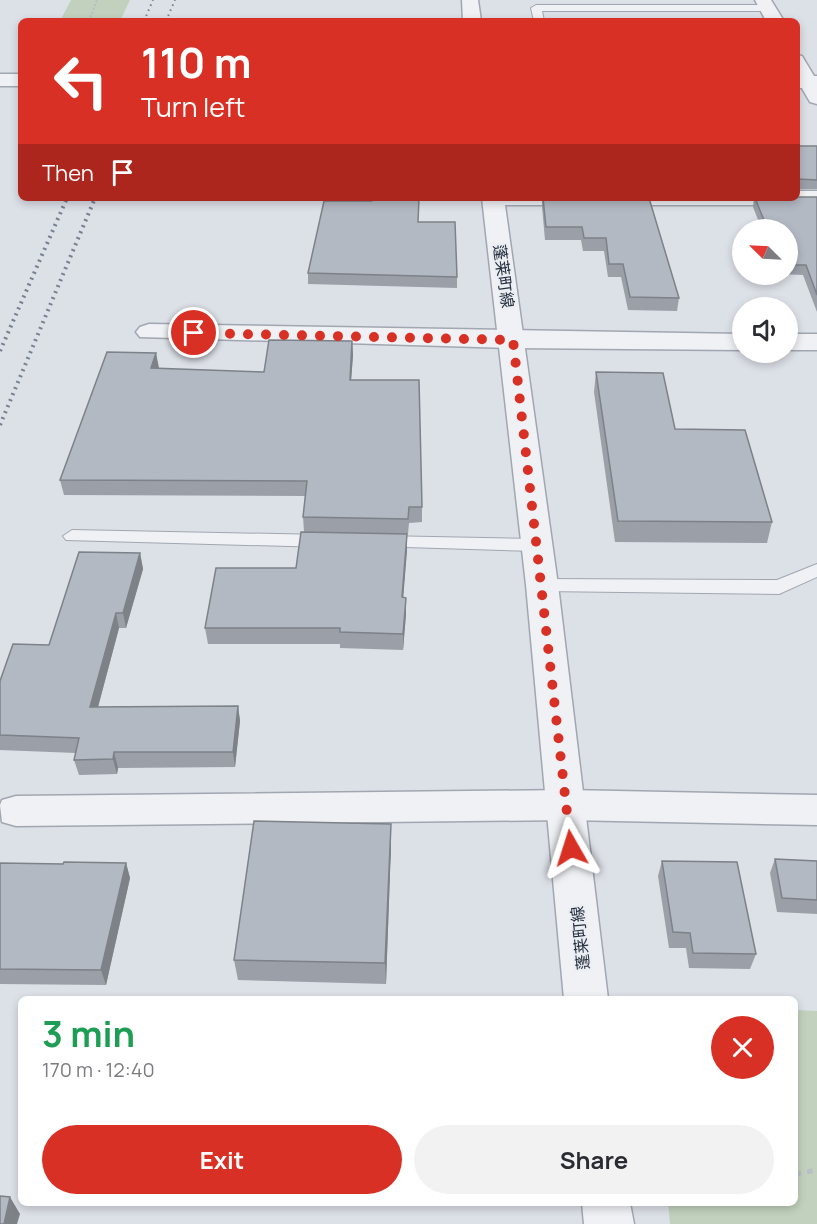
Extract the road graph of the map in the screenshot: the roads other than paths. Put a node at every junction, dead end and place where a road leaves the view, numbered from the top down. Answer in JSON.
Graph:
{"nodes":[{"id":1,"x":470,"y":0,"type":"edge"},
{"id":2,"x":768,"y":10,"type":"edge"},
{"id":3,"x":472,"y":18,"type":"edge"},
{"id":4,"x":538,"y":18,"type":"edge"},
{"id":5,"x":800,"y":67,"type":"edge"},
{"id":6,"x":0,"y":80,"type":"edge"},
{"id":7,"x":18,"y":81,"type":"edge"},
{"id":8,"x":810,"y":86,"type":"edge"},
{"id":9,"x":800,"y":198,"type":"edge"},
{"id":10,"x":817,"y":198,"type":"edge"},
{"id":11,"x":493,"y":201,"type":"edge"},
{"id":12,"x":149,"y":332,"type":"dead end"},
{"id":13,"x":513,"y":340,"type":"junction"},
{"id":14,"x":732,"y":342,"type":"edge"},
{"id":15,"x":798,"y":342,"type":"edge"},
{"id":16,"x":817,"y":342,"type":"edge"},
{"id":17,"x":72,"y":536,"type":"dead end"},
{"id":18,"x":536,"y":545,"type":"junction"},
{"id":19,"x":817,"y":570,"type":"edge"},
{"id":20,"x":542,"y":585,"type":"junction"},
{"id":21,"x":567,"y":805,"type":"junction"},
{"id":22,"x":817,"y":810,"type":"edge"},
{"id":23,"x":16,"y":811,"type":"dead end"},
{"id":24,"x":586,"y":996,"type":"edge"},
{"id":25,"x":606,"y":1206,"type":"edge"},
{"id":26,"x":609,"y":1224,"type":"edge"}],
"edges":[{"from":1,"to":3,"type":"street"},
{"from":2,"to":4,"type":"lane"},
{"from":5,"to":8,"type":"street"},
{"from":6,"to":7,"type":"street"},
{"from":9,"to":10,"type":"street"},
{"from":11,"to":13,"type":"street","name":"蓬莱町線"},
{"from":12,"to":13,"type":"street"},
{"from":13,"to":14,"type":"street"},
{"from":13,"to":18,"type":"street","name":"蓬莱町線"},
{"from":15,"to":16,"type":"street"},
{"from":17,"to":18,"type":"lane"},
{"from":18,"to":20,"type":"street","name":"蓬莱町線"},
{"from":19,"to":20,"type":"lane"},
{"from":20,"to":21,"type":"street","name":"蓬莱町線"},
{"from":21,"to":22,"type":"street"},
{"from":21,"to":23,"type":"street"},
{"from":21,"to":24,"type":"street","name":"蓬莱町線"},
{"from":25,"to":26,"type":"street"}]}
